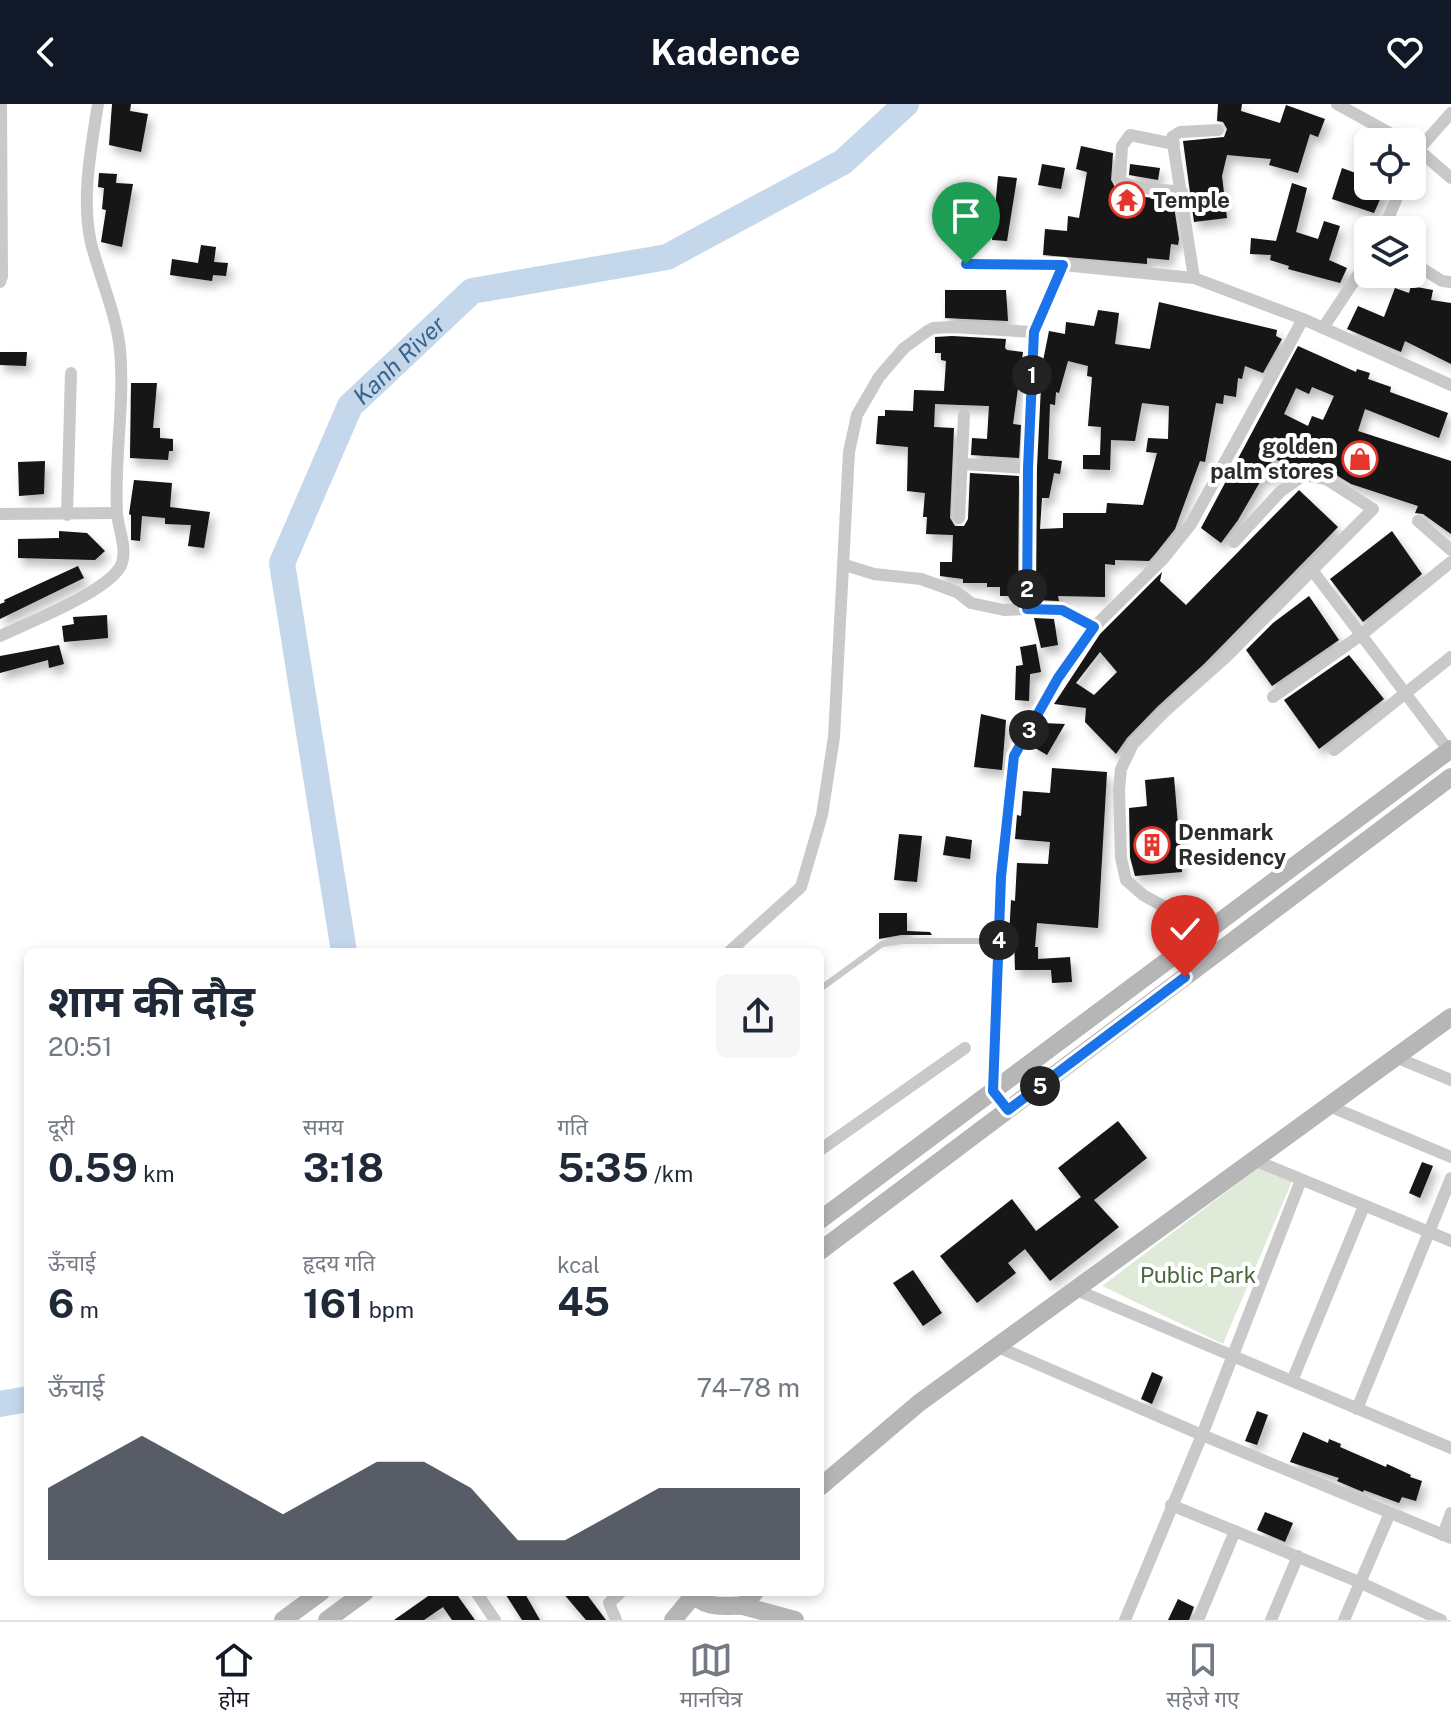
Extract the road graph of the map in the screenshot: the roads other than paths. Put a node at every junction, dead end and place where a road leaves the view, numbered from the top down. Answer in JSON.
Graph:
{"nodes":[{"id":1,"x":1,"y":104,"type":"edge"},
{"id":2,"x":98,"y":104,"type":"edge"},
{"id":3,"x":1337,"y":104,"type":"edge"},
{"id":4,"x":1451,"y":113,"type":"edge"},
{"id":5,"x":1381,"y":128,"type":"edge"},
{"id":6,"x":1218,"y":130,"type":"dead end"},
{"id":7,"x":1426,"y":137,"type":"edge"},
{"id":8,"x":1174,"y":144,"type":"junction"},
{"id":9,"x":1426,"y":156,"type":"edge"},
{"id":10,"x":1451,"y":178,"type":"edge"},
{"id":11,"x":1182,"y":192,"type":"junction"},
{"id":12,"x":966,"y":264,"type":"dead end"},
{"id":13,"x":1063,"y":265,"type":"junction"},
{"id":14,"x":1426,"y":271,"type":"edge"},
{"id":15,"x":1194,"y":278,"type":"junction"},
{"id":16,"x":1354,"y":281,"type":"edge"},
{"id":17,"x":0,"y":282,"type":"edge"},
{"id":18,"x":1451,"y":282,"type":"edge"},
{"id":19,"x":1303,"y":319,"type":"junction"},
{"id":20,"x":1323,"y":328,"type":"junction"},
{"id":21,"x":1034,"y":332,"type":"junction"},
{"id":22,"x":71,"y":373,"type":"dead end"},
{"id":23,"x":1451,"y":385,"type":"edge"},
{"id":24,"x":964,"y":415,"type":"dead end"},
{"id":25,"x":963,"y":464,"type":"junction"},
{"id":26,"x":1028,"y":468,"type":"junction"},
{"id":27,"x":117,"y":513,"type":"junction"},
{"id":28,"x":0,"y":514,"type":"edge"},
{"id":29,"x":67,"y":515,"type":"junction"},
{"id":30,"x":959,"y":518,"type":"dead end"},
{"id":31,"x":1418,"y":521,"type":"dead end"},
{"id":32,"x":1234,"y":542,"type":"dead end"},
{"id":33,"x":1451,"y":550,"type":"edge"},
{"id":34,"x":1451,"y":562,"type":"edge"},
{"id":35,"x":845,"y":565,"type":"junction"},
{"id":36,"x":1312,"y":570,"type":"junction"},
{"id":37,"x":1027,"y":609,"type":"junction"},
{"id":38,"x":1094,"y":627,"type":"junction"},
{"id":39,"x":1361,"y":635,"type":"junction"},
{"id":40,"x":0,"y":636,"type":"edge"},
{"id":41,"x":1451,"y":657,"type":"edge"},
{"id":42,"x":1403,"y":694,"type":"junction"},
{"id":43,"x":1273,"y":697,"type":"dead end"},
{"id":44,"x":1334,"y":750,"type":"dead end"},
{"id":45,"x":1450,"y":750,"type":"edge"},
{"id":46,"x":1451,"y":777,"type":"edge"},
{"id":47,"x":1216,"y":925,"type":"junction"},
{"id":48,"x":999,"y":941,"type":"junction"},
{"id":49,"x":733,"y":948,"type":"edge"},
{"id":50,"x":824,"y":986,"type":"edge"},
{"id":51,"x":1451,"y":1017,"type":"edge"},
{"id":52,"x":965,"y":1048,"type":"dead end"},
{"id":53,"x":1395,"y":1057,"type":"junction"},
{"id":54,"x":1451,"y":1080,"type":"edge"},
{"id":55,"x":993,"y":1091,"type":"junction"},
{"id":56,"x":1329,"y":1106,"type":"junction"},
{"id":57,"x":1008,"y":1110,"type":"junction"},
{"id":58,"x":824,"y":1147,"type":"edge"},
{"id":59,"x":1451,"y":1157,"type":"edge"},
{"id":60,"x":1254,"y":1160,"type":"junction"},
{"id":61,"x":1451,"y":1178,"type":"edge"},
{"id":62,"x":1301,"y":1180,"type":"junction"},
{"id":63,"x":1364,"y":1206,"type":"junction"},
{"id":64,"x":824,"y":1217,"type":"edge"},
{"id":65,"x":1429,"y":1232,"type":"junction"},
{"id":66,"x":1451,"y":1241,"type":"edge"},
{"id":67,"x":824,"y":1248,"type":"edge"},
{"id":68,"x":1074,"y":1289,"type":"junction"},
{"id":69,"x":998,"y":1347,"type":"junction"},
{"id":70,"x":1231,"y":1355,"type":"junction"},
{"id":71,"x":1292,"y":1381,"type":"junction"},
{"id":72,"x":1357,"y":1409,"type":"junction"},
{"id":73,"x":1202,"y":1435,"type":"junction"},
{"id":74,"x":1451,"y":1448,"type":"edge"},
{"id":75,"x":824,"y":1484,"type":"edge"},
{"id":76,"x":1171,"y":1505,"type":"junction"},
{"id":77,"x":1390,"y":1513,"type":"junction"},
{"id":78,"x":1451,"y":1513,"type":"edge"},
{"id":79,"x":1235,"y":1531,"type":"junction"},
{"id":80,"x":1447,"y":1537,"type":"edge"},
{"id":81,"x":1298,"y":1556,"type":"junction"},
{"id":82,"x":1359,"y":1582,"type":"junction"},
{"id":83,"x":316,"y":1596,"type":"edge"},
{"id":84,"x":360,"y":1596,"type":"edge"},
{"id":85,"x":479,"y":1596,"type":"edge"},
{"id":86,"x":617,"y":1596,"type":"edge"},
{"id":87,"x":691,"y":1596,"type":"edge"},
{"id":88,"x":695,"y":1596,"type":"edge"},
{"id":89,"x":764,"y":1596,"type":"edge"},
{"id":90,"x":749,"y":1599,"type":"edge"},
{"id":91,"x":771,"y":1616,"type":"edge"},
{"id":92,"x":283,"y":1620,"type":"edge"},
{"id":93,"x":327,"y":1620,"type":"edge"},
{"id":94,"x":495,"y":1620,"type":"edge"},
{"id":95,"x":616,"y":1620,"type":"edge"},
{"id":96,"x":673,"y":1620,"type":"edge"},
{"id":97,"x":795,"y":1620,"type":"edge"},
{"id":98,"x":1125,"y":1620,"type":"edge"},
{"id":99,"x":1198,"y":1620,"type":"edge"},
{"id":100,"x":1271,"y":1620,"type":"edge"},
{"id":101,"x":1344,"y":1620,"type":"edge"},
{"id":102,"x":1441,"y":1620,"type":"edge"}],
"edges":[{"from":1,"to":17,"type":"street"},
{"from":2,"to":27,"type":"street"},
{"from":3,"to":5,"type":"street"},
{"from":4,"to":7,"type":"street"},
{"from":6,"to":8,"type":"street"},
{"from":8,"to":11,"type":"street"},
{"from":8,"to":11,"type":"street"},
{"from":9,"to":10,"type":"street"},
{"from":11,"to":15,"type":"street"},
{"from":12,"to":13,"type":"street"},
{"from":13,"to":15,"type":"street"},
{"from":13,"to":21,"type":"street"},
{"from":14,"to":18,"type":"street"},
{"from":15,"to":19,"type":"street"},
{"from":16,"to":20,"type":"street"},
{"from":19,"to":20,"type":"street"},
{"from":19,"to":38,"type":"street"},
{"from":20,"to":23,"type":"street"},
{"from":21,"to":26,"type":"street"},
{"from":21,"to":35,"type":"street"},
{"from":22,"to":29,"type":"street"},
{"from":24,"to":25,"type":"street"},
{"from":25,"to":26,"type":"street"},
{"from":25,"to":30,"type":"street"},
{"from":26,"to":37,"type":"street"},
{"from":27,"to":29,"type":"street"},
{"from":27,"to":40,"type":"street"},
{"from":28,"to":29,"type":"street"},
{"from":31,"to":33,"type":"street"},
{"from":32,"to":36,"type":"street"},
{"from":34,"to":39,"type":"street"},
{"from":35,"to":37,"type":"street"},
{"from":35,"to":49,"type":"street"},
{"from":36,"to":39,"type":"street"},
{"from":36,"to":47,"type":"street"},
{"from":37,"to":38,"type":"street"},
{"from":38,"to":48,"type":"street"},
{"from":39,"to":42,"type":"street"},
{"from":39,"to":43,"type":"street"},
{"from":41,"to":42,"type":"street"},
{"from":42,"to":44,"type":"street"},
{"from":42,"to":45,"type":"street"},
{"from":45,"to":47,"type":"street"},
{"from":46,"to":57,"type":"street"},
{"from":47,"to":55,"type":"street"},
{"from":48,"to":50,"type":"lane"},
{"from":48,"to":55,"type":"street"},
{"from":51,"to":53,"type":"street"},
{"from":52,"to":58,"type":"street"},
{"from":53,"to":54,"type":"street"},
{"from":53,"to":56,"type":"street"},
{"from":55,"to":57,"type":"street"},
{"from":55,"to":64,"type":"street"},
{"from":56,"to":59,"type":"street"},
{"from":56,"to":60,"type":"street"},
{"from":57,"to":67,"type":"street"},
{"from":60,"to":62,"type":"street"},
{"from":60,"to":68,"type":"street"},
{"from":61,"to":65,"type":"street"},
{"from":62,"to":63,"type":"street"},
{"from":62,"to":70,"type":"street"},
{"from":63,"to":65,"type":"street"},
{"from":63,"to":71,"type":"street"},
{"from":65,"to":66,"type":"street"},
{"from":65,"to":72,"type":"street"},
{"from":68,"to":69,"type":"street"},
{"from":68,"to":70,"type":"street"},
{"from":69,"to":73,"type":"street"},
{"from":69,"to":75,"type":"street"},
{"from":70,"to":71,"type":"street"},
{"from":70,"to":73,"type":"street"},
{"from":71,"to":72,"type":"street"},
{"from":72,"to":74,"type":"street"},
{"from":73,"to":76,"type":"street"},
{"from":73,"to":77,"type":"street"},
{"from":76,"to":79,"type":"street"},
{"from":76,"to":98,"type":"street"},
{"from":77,"to":80,"type":"street"},
{"from":77,"to":82,"type":"street"},
{"from":78,"to":80,"type":"street"},
{"from":79,"to":81,"type":"street"},
{"from":79,"to":99,"type":"street"},
{"from":81,"to":82,"type":"street"},
{"from":81,"to":100,"type":"street"},
{"from":82,"to":101,"type":"street"},
{"from":82,"to":102,"type":"street"},
{"from":83,"to":92,"type":"street"},
{"from":84,"to":93,"type":"street"},
{"from":85,"to":94,"type":"street"},
{"from":86,"to":95,"type":"street"},
{"from":87,"to":96,"type":"street"},
{"from":88,"to":90,"type":"street"},
{"from":89,"to":91,"type":"street"},
{"from":90,"to":91,"type":"street"},
{"from":91,"to":97,"type":"street"}]}
